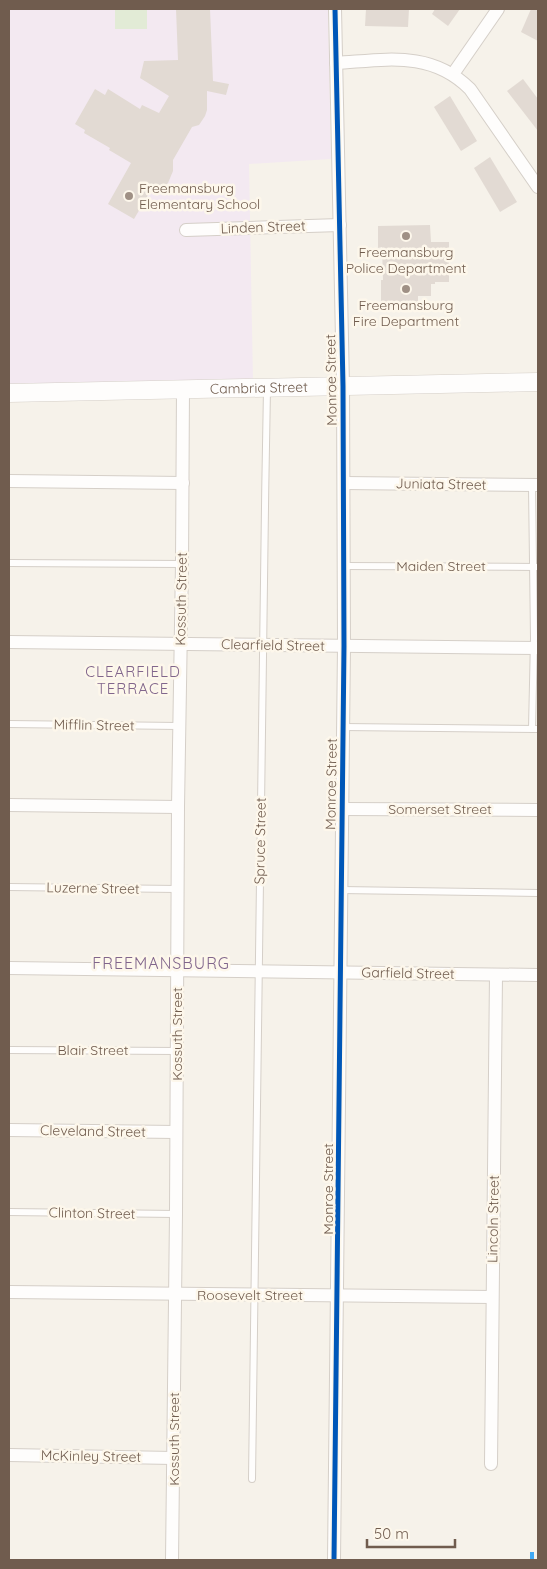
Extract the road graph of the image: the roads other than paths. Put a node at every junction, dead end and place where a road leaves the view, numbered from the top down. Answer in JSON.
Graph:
{"nodes":[{"id":1,"x":335,"y":9,"type":"edge"},
{"id":2,"x":498,"y":9,"type":"edge"},
{"id":3,"x":336,"y":63,"type":"junction"},
{"id":4,"x":453,"y":74,"type":"junction"},
{"id":5,"x":538,"y":187,"type":"edge"},
{"id":6,"x":340,"y":225,"type":"junction"},
{"id":7,"x":186,"y":230,"type":"dead end"},
{"id":8,"x":538,"y":382,"type":"edge"},
{"id":9,"x":343,"y":386,"type":"junction"},
{"id":10,"x":266,"y":387,"type":"junction"},
{"id":11,"x":183,"y":388,"type":"junction"},
{"id":12,"x":9,"y":393,"type":"edge"},
{"id":13,"x":9,"y":481,"type":"edge"},
{"id":14,"x":183,"y":483,"type":"junction"},
{"id":15,"x":344,"y":483,"type":"junction"},
{"id":16,"x":535,"y":485,"type":"edge"},
{"id":17,"x":9,"y":563,"type":"edge"},
{"id":18,"x":182,"y":564,"type":"junction"},
{"id":19,"x":344,"y":566,"type":"junction"},
{"id":20,"x":536,"y":566,"type":"edge"},
{"id":21,"x":9,"y":642,"type":"edge"},
{"id":22,"x":180,"y":644,"type":"junction"},
{"id":23,"x":262,"y":645,"type":"junction"},
{"id":24,"x":344,"y":646,"type":"junction"},
{"id":25,"x":536,"y":648,"type":"edge"},
{"id":26,"x":9,"y":724,"type":"edge"},
{"id":27,"x":179,"y":726,"type":"junction"},
{"id":28,"x":343,"y":727,"type":"junction"},
{"id":29,"x":535,"y":729,"type":"edge"},
{"id":30,"x":9,"y":805,"type":"edge"},
{"id":31,"x":178,"y":807,"type":"junction"},
{"id":32,"x":342,"y":809,"type":"junction"},
{"id":33,"x":538,"y":810,"type":"edge"},
{"id":34,"x":9,"y":887,"type":"edge"},
{"id":35,"x":177,"y":889,"type":"junction"},
{"id":36,"x":341,"y":890,"type":"junction"},
{"id":37,"x":538,"y":893,"type":"edge"},
{"id":38,"x":9,"y":968,"type":"edge"},
{"id":39,"x":177,"y":969,"type":"junction"},
{"id":40,"x":258,"y":971,"type":"junction"},
{"id":41,"x":340,"y":972,"type":"junction"},
{"id":42,"x":496,"y":975,"type":"junction"},
{"id":43,"x":538,"y":975,"type":"edge"},
{"id":44,"x":9,"y":1050,"type":"edge"},
{"id":45,"x":177,"y":1051,"type":"junction"},
{"id":46,"x":9,"y":1130,"type":"edge"},
{"id":47,"x":176,"y":1132,"type":"junction"},
{"id":48,"x":9,"y":1212,"type":"edge"},
{"id":49,"x":176,"y":1214,"type":"junction"},
{"id":50,"x":9,"y":1292,"type":"edge"},
{"id":51,"x":174,"y":1294,"type":"junction"},
{"id":52,"x":256,"y":1295,"type":"junction"},
{"id":53,"x":338,"y":1296,"type":"junction"},
{"id":54,"x":492,"y":1297,"type":"junction"},
{"id":55,"x":9,"y":1455,"type":"edge"},
{"id":56,"x":174,"y":1458,"type":"junction"},
{"id":57,"x":490,"y":1464,"type":"dead end"},
{"id":58,"x":252,"y":1479,"type":"dead end"},
{"id":59,"x":172,"y":1560,"type":"edge"},
{"id":60,"x":334,"y":1560,"type":"edge"}],
"edges":[{"from":1,"to":3,"type":"street","name":"Monroe Street"},
{"from":2,"to":4,"type":"street"},
{"from":3,"to":4,"type":"street"},
{"from":3,"to":6,"type":"street","name":"Monroe Street"},
{"from":4,"to":5,"type":"street"},
{"from":6,"to":7,"type":"street","name":"Linden Street"},
{"from":6,"to":9,"type":"street","name":"Monroe Street"},
{"from":8,"to":9,"type":"street","name":"Cambria Street"},
{"from":9,"to":10,"type":"street","name":"Cambria Street"},
{"from":9,"to":15,"type":"street","name":"Monroe Street"},
{"from":10,"to":11,"type":"street","name":"Cambria Street"},
{"from":10,"to":23,"type":"lane","name":"Spruce Street"},
{"from":11,"to":12,"type":"street","name":"Cambria Street"},
{"from":11,"to":14,"type":"street","name":"Kossuth Street"},
{"from":13,"to":14,"type":"street"},
{"from":14,"to":18,"type":"street","name":"Kossuth Street"},
{"from":15,"to":16,"type":"street","name":"Juniata Street"},
{"from":15,"to":19,"type":"street","name":"Monroe Street"},
{"from":16,"to":20,"type":"lane"},
{"from":17,"to":18,"type":"lane"},
{"from":18,"to":22,"type":"street","name":"Kossuth Street"},
{"from":19,"to":20,"type":"lane","name":"Maiden Street"},
{"from":19,"to":24,"type":"street","name":"Monroe Street"},
{"from":20,"to":25,"type":"lane"},
{"from":21,"to":22,"type":"street","name":"Clearfield Street"},
{"from":22,"to":23,"type":"street","name":"Clearfield Street"},
{"from":22,"to":27,"type":"street","name":"Kossuth Street"},
{"from":23,"to":24,"type":"street","name":"Clearfield Street"},
{"from":23,"to":40,"type":"lane","name":"Spruce Street"},
{"from":24,"to":25,"type":"street","name":"Clearfield Street"},
{"from":24,"to":28,"type":"street","name":"Monroe Street"},
{"from":25,"to":29,"type":"lane"},
{"from":26,"to":27,"type":"lane","name":"Mifflin Street"},
{"from":27,"to":31,"type":"street","name":"Kossuth Street"},
{"from":28,"to":29,"type":"lane"},
{"from":28,"to":32,"type":"street","name":"Monroe Street"},
{"from":30,"to":31,"type":"street"},
{"from":31,"to":35,"type":"street","name":"Kossuth Street"},
{"from":32,"to":33,"type":"street","name":"Somerset Street"},
{"from":32,"to":36,"type":"street","name":"Monroe Street"},
{"from":34,"to":35,"type":"lane","name":"Luzerne Street"},
{"from":35,"to":39,"type":"street","name":"Kossuth Street"},
{"from":36,"to":37,"type":"lane"},
{"from":36,"to":41,"type":"street","name":"Monroe Street"},
{"from":38,"to":39,"type":"street","name":"Garfield Street"},
{"from":39,"to":40,"type":"street","name":"Garfield Street"},
{"from":39,"to":45,"type":"street","name":"Kossuth Street"},
{"from":40,"to":41,"type":"street","name":"Garfield Street"},
{"from":40,"to":52,"type":"lane","name":"Spruce Street"},
{"from":41,"to":42,"type":"street","name":"Garfield Street"},
{"from":41,"to":53,"type":"street","name":"Monroe Street"},
{"from":42,"to":43,"type":"street","name":"Garfield Street"},
{"from":42,"to":54,"type":"street","name":"Lincoln Street"},
{"from":44,"to":45,"type":"lane","name":"Blair Street"},
{"from":45,"to":47,"type":"street","name":"Kossuth Street"},
{"from":46,"to":47,"type":"street","name":"Cleveland Street"},
{"from":47,"to":49,"type":"street","name":"Kossuth Street"},
{"from":48,"to":49,"type":"lane","name":"Clinton Street"},
{"from":49,"to":51,"type":"street","name":"Kossuth Street"},
{"from":50,"to":51,"type":"street","name":"Roosevelt Street"},
{"from":51,"to":52,"type":"street","name":"Roosevelt Street"},
{"from":51,"to":56,"type":"street","name":"Kossuth Street"},
{"from":52,"to":53,"type":"street","name":"Roosevelt Street"},
{"from":52,"to":58,"type":"lane","name":"Spruce Street"},
{"from":53,"to":54,"type":"street","name":"Roosevelt Street"},
{"from":53,"to":60,"type":"street","name":"Monroe Street"},
{"from":54,"to":57,"type":"street","name":"Lincoln Street"},
{"from":55,"to":56,"type":"street","name":"McKinley Street"},
{"from":56,"to":59,"type":"street","name":"Kossuth Street"}]}
